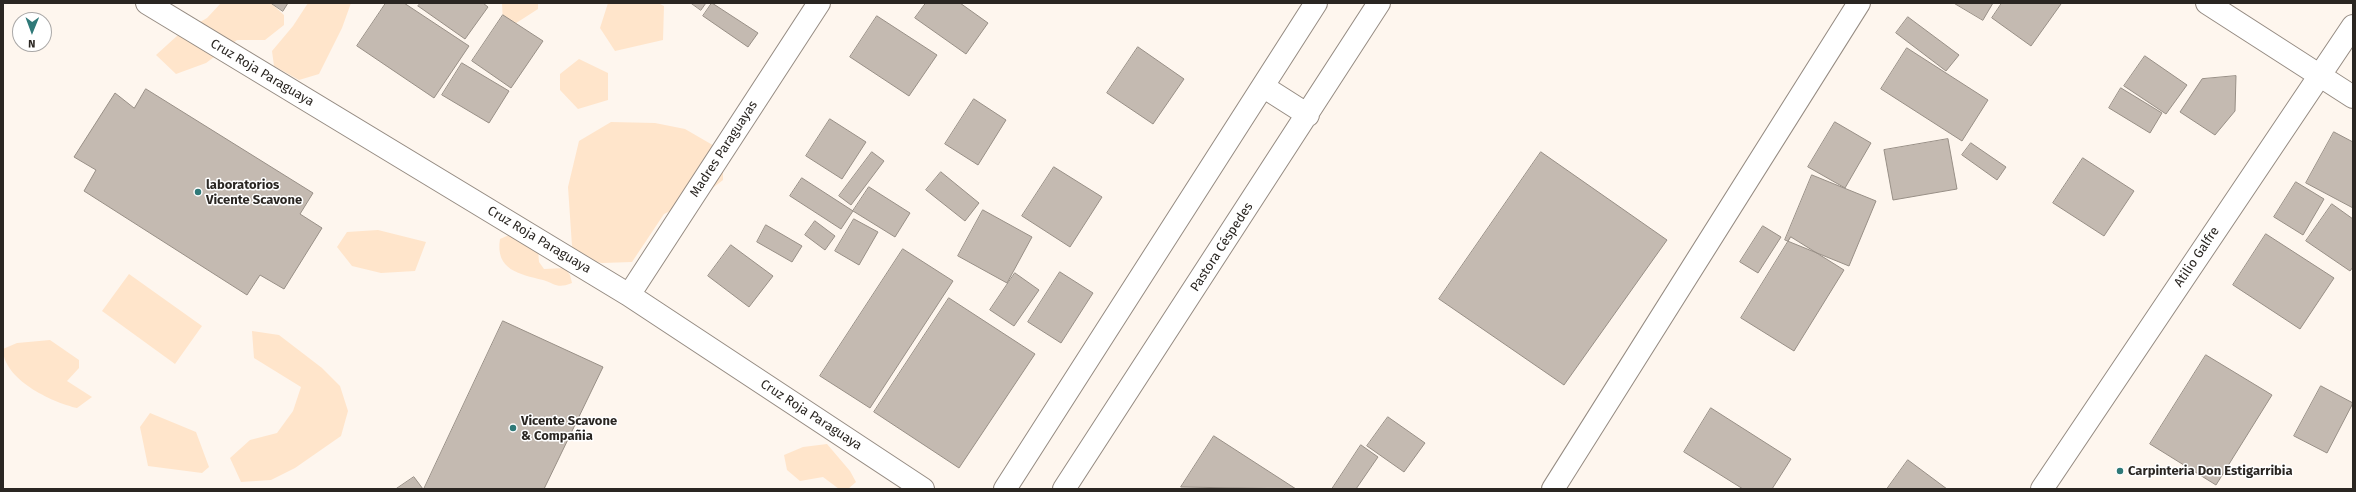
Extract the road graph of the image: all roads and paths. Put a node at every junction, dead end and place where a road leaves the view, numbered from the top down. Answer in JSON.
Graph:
{"nodes":[{"id":1,"x":147,"y":3,"type":"edge"},
{"id":2,"x":819,"y":3,"type":"edge"},
{"id":3,"x":1316,"y":3,"type":"edge"},
{"id":4,"x":1379,"y":3,"type":"edge"},
{"id":5,"x":1859,"y":3,"type":"edge"},
{"id":6,"x":2207,"y":3,"type":"edge"},
{"id":7,"x":2353,"y":26,"type":"edge"},
{"id":8,"x":2319,"y":75,"type":"junction"},
{"id":9,"x":1264,"y":87,"type":"junction"},
{"id":10,"x":2353,"y":97,"type":"edge"},
{"id":11,"x":1308,"y":115,"type":"junction"},
{"id":12,"x":630,"y":296,"type":"junction"},
{"id":13,"x":924,"y":489,"type":"edge"},
{"id":14,"x":1005,"y":489,"type":"edge"},
{"id":15,"x":1064,"y":489,"type":"edge"},
{"id":16,"x":1553,"y":489,"type":"edge"},
{"id":17,"x":2042,"y":489,"type":"edge"}],
"edges":[{"from":1,"to":12,"type":"street","name":"Cruz Roja Paraguaya"},
{"from":2,"to":12,"type":"street","name":"Madres Paraguayas"},
{"from":3,"to":9,"type":"street"},
{"from":4,"to":11,"type":"street","name":"Pastora Céspedes"},
{"from":5,"to":16,"type":"street"},
{"from":6,"to":8,"type":"street"},
{"from":7,"to":8,"type":"street","name":"Atilio Galfre"},
{"from":8,"to":10,"type":"street"},
{"from":8,"to":17,"type":"street","name":"Atilio Galfre"},
{"from":9,"to":11,"type":"street"},
{"from":9,"to":14,"type":"street"},
{"from":11,"to":15,"type":"street","name":"Pastora Céspedes"},
{"from":12,"to":13,"type":"street","name":"Cruz Roja Paraguaya"}]}
